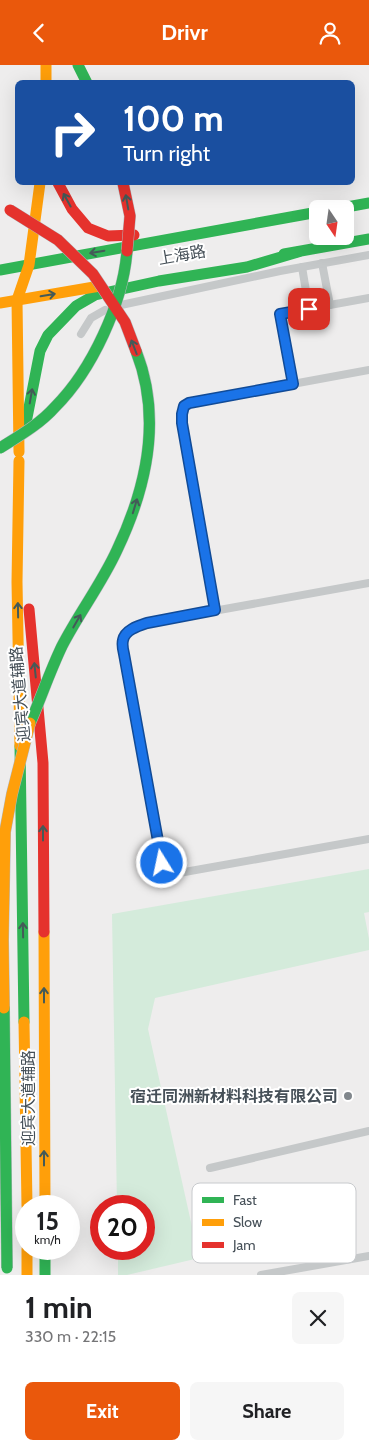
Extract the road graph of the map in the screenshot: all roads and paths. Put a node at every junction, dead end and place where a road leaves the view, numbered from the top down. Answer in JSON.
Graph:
{"nodes":[{"id":1,"x":46,"y":65,"type":"edge"},
{"id":2,"x":57,"y":65,"type":"edge"},
{"id":3,"x":78,"y":65,"type":"edge"},
{"id":4,"x":46,"y":80,"type":"edge"},
{"id":5,"x":54,"y":80,"type":"edge"},
{"id":6,"x":86,"y":80,"type":"edge"},
{"id":7,"x":40,"y":185,"type":"edge"},
{"id":8,"x":59,"y":185,"type":"edge"},
{"id":9,"x":124,"y":185,"type":"edge"},
{"id":10,"x":369,"y":203,"type":"edge"},
{"id":11,"x":0,"y":206,"type":"edge"},
{"id":12,"x":354,"y":206,"type":"edge"},
{"id":13,"x":309,"y":214,"type":"edge"},
{"id":14,"x":292,"y":217,"type":"junction"},
{"id":15,"x":369,"y":239,"type":"edge"},
{"id":16,"x":298,"y":252,"type":"junction"},
{"id":17,"x":369,"y":255,"type":"edge"},
{"id":18,"x":322,"y":263,"type":"junction"},
{"id":19,"x":30,"y":265,"type":"junction"},
{"id":20,"x":302,"y":267,"type":"junction"},
{"id":21,"x":0,"y":270,"type":"edge"},
{"id":22,"x":369,"y":298,"type":"edge"},
{"id":23,"x":17,"y":300,"type":"junction"},
{"id":24,"x":0,"y":303,"type":"edge"},
{"id":25,"x":330,"y":305,"type":"junction"},
{"id":26,"x":309,"y":309,"type":"junction"},
{"id":27,"x":81,"y":334,"type":"dead end"},
{"id":28,"x":369,"y":371,"type":"edge"},
{"id":29,"x":293,"y":384,"type":"junction"},
{"id":30,"x":0,"y":448,"type":"edge"},
{"id":31,"x":19,"y":461,"type":"junction"},
{"id":32,"x":369,"y":583,"type":"edge"},
{"id":33,"x":215,"y":610,"type":"junction"},
{"id":34,"x":369,"y":839,"type":"edge"},
{"id":35,"x":369,"y":1131,"type":"edge"},
{"id":36,"x":210,"y":1168,"type":"dead end"},
{"id":37,"x":26,"y":1195,"type":"edge"},
{"id":38,"x":45,"y":1195,"type":"edge"},
{"id":39,"x":369,"y":1256,"type":"edge"},
{"id":40,"x":356,"y":1258,"type":"edge"},
{"id":41,"x":27,"y":1260,"type":"edge"},
{"id":42,"x":45,"y":1260,"type":"edge"},
{"id":43,"x":329,"y":1263,"type":"edge"},
{"id":44,"x":7,"y":1272,"type":"edge"},
{"id":45,"x":27,"y":1275,"type":"edge"},
{"id":46,"x":45,"y":1275,"type":"edge"},
{"id":47,"x":261,"y":1275,"type":"edge"}],
"edges":[{"from":1,"to":4,"type":"main road"},
{"from":2,"to":5,"type":"main road"},
{"from":3,"to":6,"type":"main road"},
{"from":7,"to":19,"type":"main road","name":"迎宾大道辅路"},
{"from":14,"to":8,"type":"main road","one_way":true},
{"from":30,"to":9,"type":"main road","one_way":true,"bridge":true},
{"from":10,"to":12,"type":"main road"},
{"from":44,"to":11,"type":"main road","one_way":true,"bridge":true},
{"from":13,"to":14,"type":"main road","name":"上海路"},
{"from":14,"to":19,"type":"main road","name":"上海路","one_way":true},
{"from":15,"to":16,"type":"main road","name":"上海路"},
{"from":23,"to":16,"type":"main road","name":"上海路","one_way":true},
{"from":31,"to":16,"type":"main road","one_way":true},
{"from":17,"to":18,"type":"lane"},
{"from":18,"to":20,"type":"lane"},
{"from":18,"to":25,"type":"lane"},
{"from":19,"to":21,"type":"main road","name":"上海路"},
{"from":19,"to":23,"type":"main road","name":"迎宾大道辅路"},
{"from":20,"to":26,"type":"lane"},
{"from":20,"to":27,"type":"lane"},
{"from":22,"to":25,"type":"lane"},
{"from":23,"to":24,"type":"main road","name":"上海路"},
{"from":23,"to":31,"type":"main road","name":"迎宾大道辅路"},
{"from":25,"to":26,"type":"lane"},
{"from":26,"to":29,"type":"lane"},
{"from":28,"to":29,"type":"lane"},
{"from":29,"to":33,"type":"lane"},
{"from":37,"to":31,"type":"main road","one_way":true},
{"from":38,"to":31,"type":"main road","name":"迎宾大道辅路","one_way":true},
{"from":32,"to":33,"type":"lane"},
{"from":33,"to":34,"type":"lane"},
{"from":35,"to":36,"type":"lane"},
{"from":39,"to":40,"type":"lane"},
{"from":41,"to":45,"type":"main road"},
{"from":42,"to":46,"type":"main road"},
{"from":43,"to":47,"type":"lane"}]}
